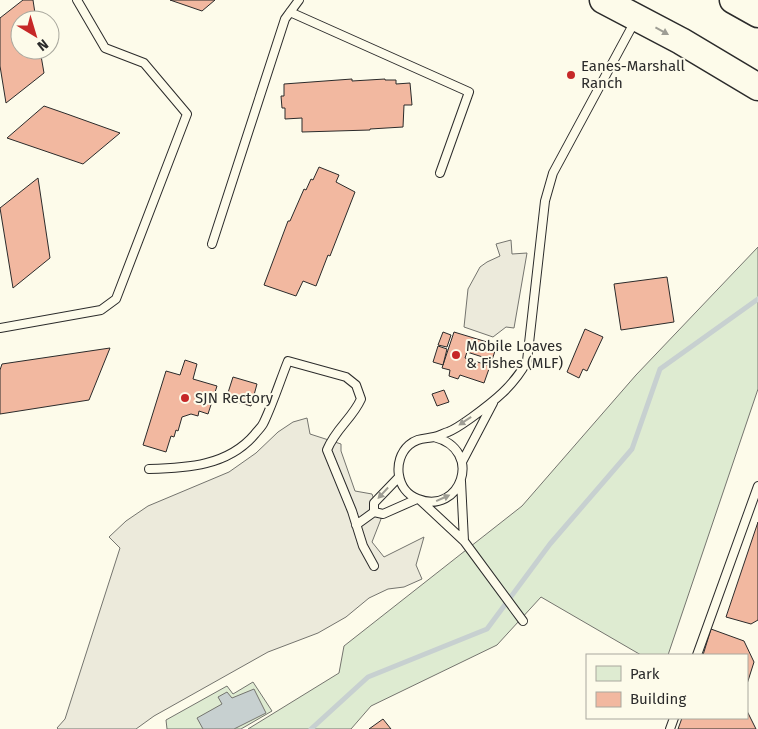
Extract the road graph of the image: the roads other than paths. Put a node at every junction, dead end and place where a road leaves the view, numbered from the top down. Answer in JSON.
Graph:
{"nodes":[{"id":1,"x":77,"y":0,"type":"edge"},
{"id":2,"x":299,"y":0,"type":"edge"},
{"id":3,"x":603,"y":0,"type":"edge"},
{"id":4,"x":733,"y":0,"type":"edge"},
{"id":5,"x":290,"y":12,"type":"junction"},
{"id":6,"x":758,"y":14,"type":"edge"},
{"id":7,"x":637,"y":18,"type":"junction"},
{"id":8,"x":758,"y":87,"type":"edge"},
{"id":9,"x":440,"y":173,"type":"dead end"},
{"id":10,"x":212,"y":244,"type":"dead end"},
{"id":11,"x":0,"y":328,"type":"edge"},
{"id":12,"x":494,"y":402,"type":"junction"},
{"id":13,"x":434,"y":437,"type":"junction"},
{"id":14,"x":462,"y":462,"type":"junction"},
{"id":15,"x":149,"y":469,"type":"dead end"},
{"id":16,"x":399,"y":477,"type":"junction"},
{"id":17,"x":461,"y":481,"type":"junction"},
{"id":18,"x":758,"y":486,"type":"edge"},
{"id":19,"x":419,"y":500,"type":"junction"},
{"id":20,"x":374,"y":512,"type":"junction"},
{"id":21,"x":356,"y":525,"type":"junction"},
{"id":22,"x":464,"y":541,"type":"junction"},
{"id":23,"x":374,"y":566,"type":"dead end"},
{"id":24,"x":523,"y":621,"type":"dead end"},
{"id":25,"x":697,"y":654,"type":"edge"}],
"edges":[{"from":1,"to":11,"type":"lane"},
{"from":2,"to":5,"type":"lane"},
{"from":3,"to":7,"type":"highway"},
{"from":4,"to":6,"type":"highway"},
{"from":5,"to":9,"type":"lane"},
{"from":5,"to":10,"type":"lane"},
{"from":7,"to":8,"type":"highway","one_way":true},
{"from":7,"to":12,"type":"lane"},
{"from":12,"to":13,"type":"lane","one_way":true},
{"from":12,"to":14,"type":"lane"},
{"from":13,"to":14,"type":"lane"},
{"from":13,"to":16,"type":"lane"},
{"from":14,"to":17,"type":"lane"},
{"from":15,"to":21,"type":"lane"},
{"from":16,"to":19,"type":"lane"},
{"from":16,"to":20,"type":"lane","one_way":true},
{"from":19,"to":17,"type":"lane","one_way":true},
{"from":17,"to":22,"type":"lane"},
{"from":18,"to":25,"type":"lane"},
{"from":19,"to":20,"type":"lane"},
{"from":19,"to":22,"type":"lane"},
{"from":20,"to":21,"type":"lane"},
{"from":21,"to":23,"type":"lane"},
{"from":22,"to":24,"type":"lane"}]}
